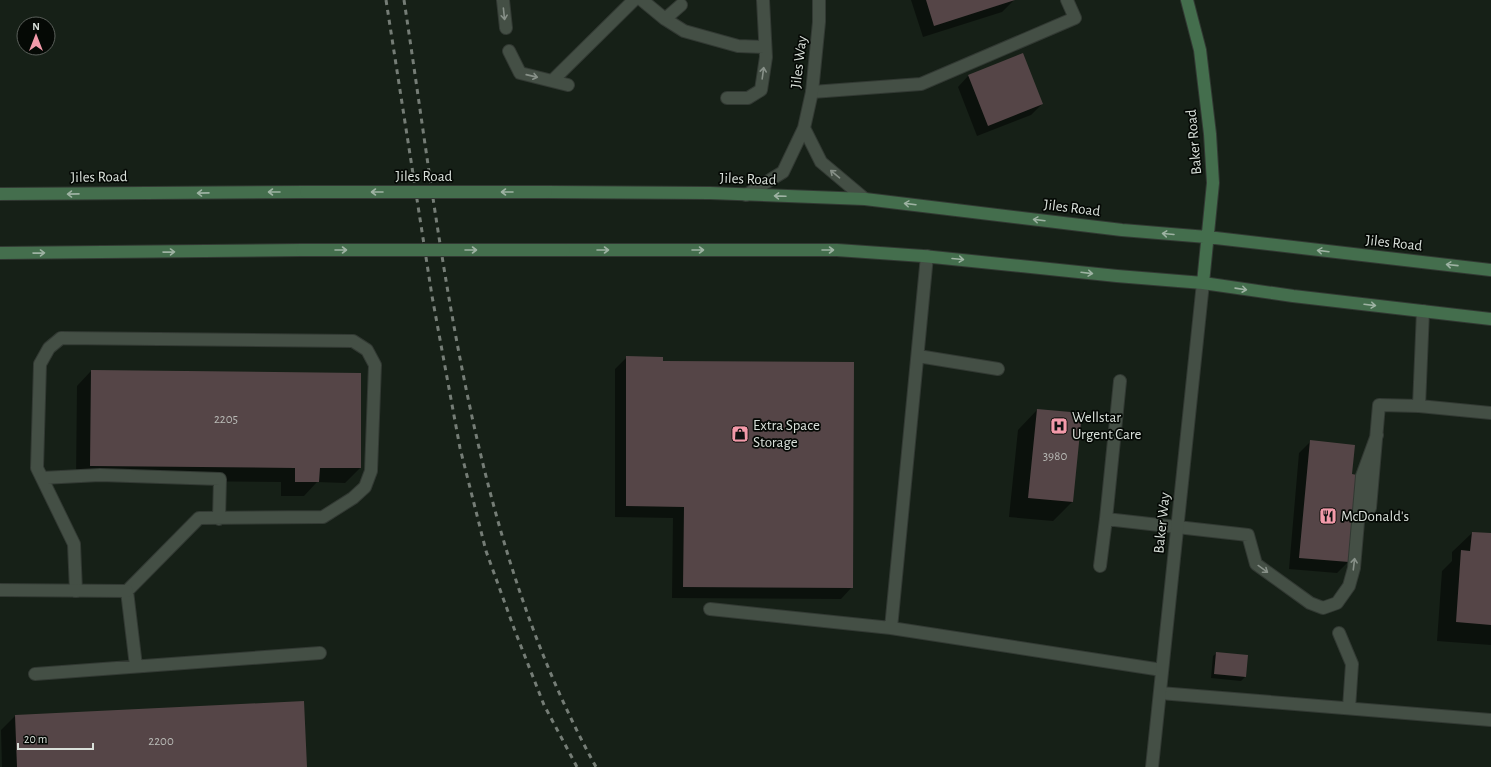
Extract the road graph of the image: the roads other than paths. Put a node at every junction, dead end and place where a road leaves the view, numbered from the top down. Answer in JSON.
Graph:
{"nodes":[{"id":1,"x":503,"y":0,"type":"edge"},
{"id":2,"x":634,"y":0,"type":"edge"},
{"id":3,"x":642,"y":0,"type":"edge"},
{"id":4,"x":763,"y":0,"type":"edge"},
{"id":5,"x":819,"y":0,"type":"edge"},
{"id":6,"x":1067,"y":0,"type":"edge"},
{"id":7,"x":1186,"y":0,"type":"edge"},
{"id":8,"x":681,"y":5,"type":"dead end"},
{"id":9,"x":665,"y":19,"type":"junction"},
{"id":10,"x":506,"y":28,"type":"dead end"},
{"id":11,"x":765,"y":47,"type":"junction"},
{"id":12,"x":508,"y":51,"type":"dead end"},
{"id":13,"x":552,"y":81,"type":"junction"},
{"id":14,"x":568,"y":85,"type":"dead end"},
{"id":15,"x":812,"y":92,"type":"junction"},
{"id":16,"x":727,"y":98,"type":"dead end"},
{"id":17,"x":804,"y":128,"type":"junction"},
{"id":18,"x":0,"y":194,"type":"edge"},
{"id":19,"x":746,"y":195,"type":"junction"},
{"id":20,"x":865,"y":199,"type":"junction"},
{"id":21,"x":1207,"y":237,"type":"junction"},
{"id":22,"x":0,"y":254,"type":"edge"},
{"id":23,"x":927,"y":256,"type":"junction"},
{"id":24,"x":1491,"y":270,"type":"edge"},
{"id":25,"x":1203,"y":283,"type":"junction"},
{"id":26,"x":1424,"y":312,"type":"junction"},
{"id":27,"x":1491,"y":319,"type":"edge"},
{"id":28,"x":918,"y":356,"type":"junction"},
{"id":29,"x":998,"y":369,"type":"dead end"},
{"id":30,"x":1120,"y":381,"type":"dead end"},
{"id":31,"x":1419,"y":406,"type":"junction"},
{"id":32,"x":1491,"y":413,"type":"edge"},
{"id":33,"x":1377,"y":434,"type":"junction"},
{"id":34,"x":42,"y":478,"type":"junction"},
{"id":35,"x":1370,"y":508,"type":"dead end"},
{"id":36,"x":219,"y":519,"type":"junction"},
{"id":37,"x":1106,"y":519,"type":"junction"},
{"id":38,"x":1177,"y":528,"type":"junction"},
{"id":39,"x":1100,"y":566,"type":"dead end"},
{"id":40,"x":0,"y":590,"type":"edge"},
{"id":41,"x":76,"y":591,"type":"junction"},
{"id":42,"x":127,"y":592,"type":"junction"},
{"id":43,"x":710,"y":609,"type":"dead end"},
{"id":44,"x":891,"y":628,"type":"junction"},
{"id":45,"x":1339,"y":633,"type":"dead end"},
{"id":46,"x":320,"y":653,"type":"dead end"},
{"id":47,"x":136,"y":666,"type":"junction"},
{"id":48,"x":1162,"y":670,"type":"junction"},
{"id":49,"x":35,"y":674,"type":"dead end"},
{"id":50,"x":1160,"y":693,"type":"junction"},
{"id":51,"x":1349,"y":708,"type":"junction"},
{"id":52,"x":1491,"y":720,"type":"edge"},
{"id":53,"x":1152,"y":767,"type":"edge"}],
"edges":[{"from":1,"to":10,"type":"street","one_way":true},
{"from":2,"to":13,"type":"street"},
{"from":3,"to":9,"type":"street"},
{"from":4,"to":11,"type":"street"},
{"from":5,"to":15,"type":"street","name":"Jiles Way"},
{"from":6,"to":15,"type":"street"},
{"from":7,"to":21,"type":"street","name":"Baker Road"},
{"from":8,"to":9,"type":"street"},
{"from":9,"to":11,"type":"street"},
{"from":16,"to":11,"type":"street","one_way":true},
{"from":12,"to":13,"type":"street","one_way":true},
{"from":13,"to":14,"type":"street"},
{"from":15,"to":17,"type":"street","name":"Jiles Way"},
{"from":17,"to":19,"type":"street","name":"Jiles Way"},
{"from":20,"to":17,"type":"street","one_way":true},
{"from":19,"to":18,"type":"street","name":"Jiles Road","one_way":true,"bridge":true},
{"from":20,"to":19,"type":"street","name":"Jiles Road","one_way":true},
{"from":21,"to":20,"type":"street","name":"Jiles Road","one_way":true},
{"from":24,"to":21,"type":"street","name":"Jiles Road","one_way":true},
{"from":21,"to":25,"type":"street","name":"Baker Road"},
{"from":22,"to":23,"type":"street","one_way":true,"bridge":true},
{"from":23,"to":25,"type":"street","one_way":true},
{"from":23,"to":28,"type":"street"},
{"from":25,"to":26,"type":"street","one_way":true},
{"from":25,"to":38,"type":"street","name":"Baker Way"},
{"from":26,"to":27,"type":"street"},
{"from":26,"to":31,"type":"street"},
{"from":28,"to":29,"type":"street"},
{"from":28,"to":44,"type":"street"},
{"from":30,"to":37,"type":"street"},
{"from":31,"to":32,"type":"street"},
{"from":31,"to":33,"type":"street"},
{"from":33,"to":35,"type":"street"},
{"from":38,"to":33,"type":"street","one_way":true},
{"from":34,"to":36,"type":"street"},
{"from":34,"to":36,"type":"street"},
{"from":34,"to":41,"type":"street"},
{"from":36,"to":42,"type":"street"},
{"from":37,"to":38,"type":"street"},
{"from":37,"to":39,"type":"street"},
{"from":38,"to":48,"type":"street","name":"Baker Way"},
{"from":40,"to":41,"type":"street"},
{"from":41,"to":42,"type":"street"},
{"from":42,"to":47,"type":"street"},
{"from":43,"to":44,"type":"street"},
{"from":44,"to":48,"type":"street"},
{"from":45,"to":51,"type":"street"},
{"from":46,"to":47,"type":"street"},
{"from":47,"to":49,"type":"street"},
{"from":48,"to":50,"type":"street","name":"Baker Way"},
{"from":50,"to":51,"type":"street"},
{"from":50,"to":53,"type":"street","name":"Baker Way"},
{"from":51,"to":52,"type":"street"}]}
